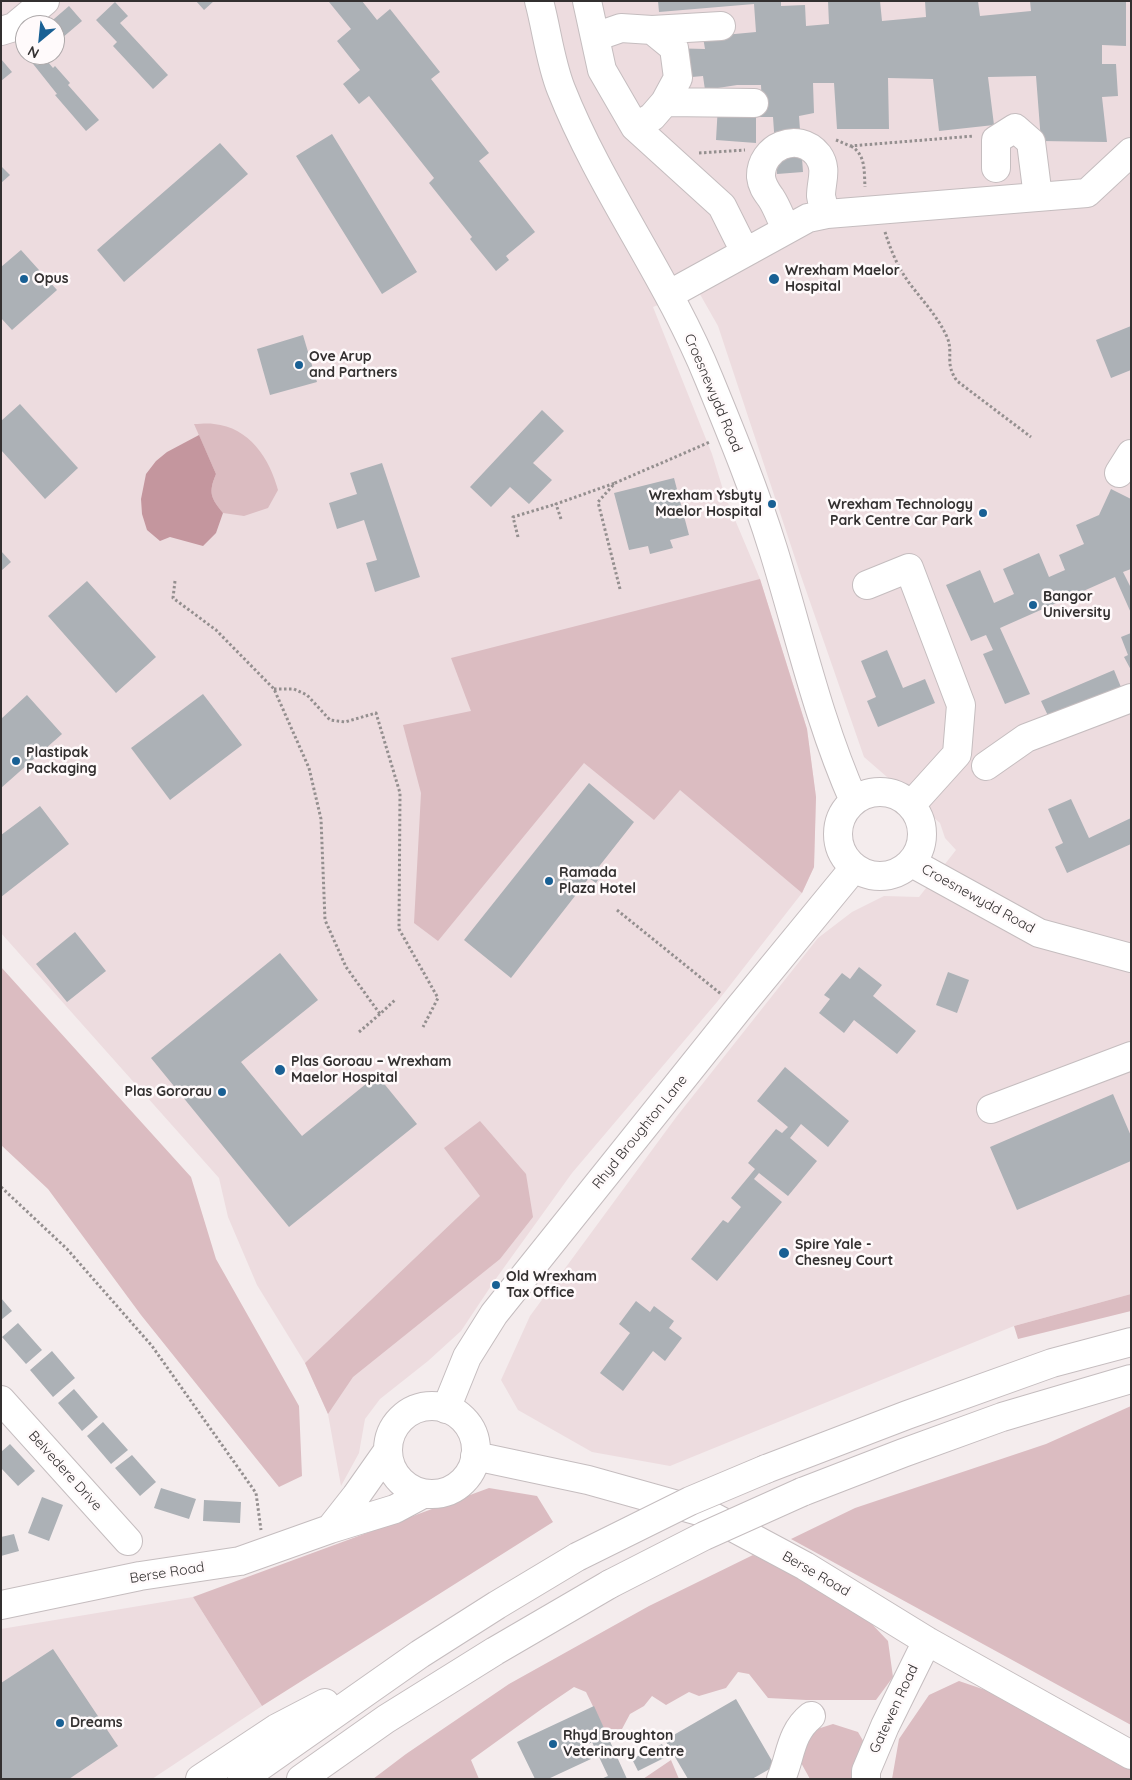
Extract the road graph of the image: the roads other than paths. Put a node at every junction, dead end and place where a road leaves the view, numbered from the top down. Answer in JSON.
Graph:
{"nodes":[{"id":1,"x":540,"y":1,"type":"edge"},
{"id":2,"x":587,"y":1,"type":"edge"},
{"id":3,"x":40,"y":3,"type":"edge"},
{"id":4,"x":721,"y":26,"type":"dead end"},
{"id":5,"x":652,"y":30,"type":"junction"},
{"id":6,"x":1,"y":31,"type":"edge"},
{"id":7,"x":595,"y":37,"type":"junction"},
{"id":8,"x":665,"y":102,"type":"junction"},
{"id":9,"x":754,"y":103,"type":"dead end"},
{"id":10,"x":635,"y":127,"type":"junction"},
{"id":11,"x":1131,"y":152,"type":"edge"},
{"id":12,"x":996,"y":168,"type":"dead end"},
{"id":13,"x":1038,"y":197,"type":"junction"},
{"id":14,"x":827,"y":214,"type":"junction"},
{"id":15,"x":786,"y":229,"type":"junction"},
{"id":16,"x":745,"y":252,"type":"junction"},
{"id":17,"x":670,"y":294,"type":"junction"},
{"id":18,"x":867,"y":585,"type":"dead end"},
{"id":19,"x":1131,"y":698,"type":"edge"},
{"id":20,"x":986,"y":766,"type":"dead end"},
{"id":21,"x":854,"y":800,"type":"junction"},
{"id":22,"x":911,"y":805,"type":"junction"},
{"id":23,"x":912,"y":863,"type":"junction"},
{"id":24,"x":854,"y":868,"type":"junction"},
{"id":25,"x":1131,"y":958,"type":"edge"},
{"id":26,"x":1131,"y":1056,"type":"edge"},
{"id":27,"x":991,"y":1109,"type":"dead end"},
{"id":28,"x":1131,"y":1342,"type":"edge"},
{"id":29,"x":1131,"y":1379,"type":"edge"},
{"id":30,"x":1,"y":1400,"type":"edge"},
{"id":31,"x":446,"y":1408,"type":"junction"},
{"id":32,"x":387,"y":1452,"type":"junction"},
{"id":33,"x":475,"y":1456,"type":"junction"},
{"id":34,"x":423,"y":1494,"type":"junction"},
{"id":35,"x":330,"y":1529,"type":"junction"},
{"id":36,"x":128,"y":1542,"type":"dead end"},
{"id":37,"x":1,"y":1605,"type":"edge"},
{"id":38,"x":927,"y":1641,"type":"junction"},
{"id":39,"x":420,"y":1654,"type":"junction"},
{"id":40,"x":812,"y":1716,"type":"dead end"},
{"id":41,"x":386,"y":1720,"type":"junction"},
{"id":42,"x":1131,"y":1754,"type":"edge"},
{"id":43,"x":791,"y":1773,"type":"edge"},
{"id":44,"x":200,"y":1779,"type":"edge"},
{"id":45,"x":242,"y":1779,"type":"edge"},
{"id":46,"x":301,"y":1779,"type":"edge"},
{"id":47,"x":333,"y":1779,"type":"edge"},
{"id":48,"x":866,"y":1779,"type":"edge"}],
"edges":[{"from":1,"to":17,"type":"main road","name":"Croesnewydd Road"},
{"from":2,"to":7,"type":"main road"},
{"from":3,"to":6,"type":"main road"},
{"from":4,"to":5,"type":"main road"},
{"from":5,"to":7,"type":"main road"},
{"from":5,"to":8,"type":"main road"},
{"from":7,"to":10,"type":"main road"},
{"from":8,"to":9,"type":"main road"},
{"from":8,"to":10,"type":"main road"},
{"from":10,"to":16,"type":"main road"},
{"from":11,"to":13,"type":"main road"},
{"from":12,"to":13,"type":"main road"},
{"from":13,"to":14,"type":"main road"},
{"from":14,"to":15,"type":"main road"},
{"from":14,"to":15,"type":"main road"},
{"from":15,"to":16,"type":"main road"},
{"from":16,"to":17,"type":"main road"},
{"from":17,"to":21,"type":"main road","name":"Croesnewydd Road"},
{"from":18,"to":22,"type":"main road"},
{"from":19,"to":20,"type":"main road"},
{"from":21,"to":22,"type":"main road"},
{"from":21,"to":24,"type":"main road"},
{"from":22,"to":23,"type":"main road"},
{"from":23,"to":24,"type":"main road"},
{"from":23,"to":25,"type":"main road","name":"Croesnewydd Road"},
{"from":24,"to":31,"type":"main road","name":"Rhyd Broughton Lane"},
{"from":26,"to":27,"type":"main road"},
{"from":28,"to":39,"type":"main road","bridge":true},
{"from":29,"to":41,"type":"main road","bridge":true},
{"from":30,"to":36,"type":"main road","name":"Belvedere Drive"},
{"from":31,"to":32,"type":"main road"},
{"from":31,"to":33,"type":"main road"},
{"from":32,"to":34,"type":"main road"},
{"from":32,"to":35,"type":"main road"},
{"from":33,"to":34,"type":"main road"},
{"from":33,"to":38,"type":"main road","name":"Berse Road"},
{"from":34,"to":35,"type":"main road","name":"Berse Road"},
{"from":35,"to":37,"type":"main road","name":"Berse Road"},
{"from":38,"to":42,"type":"main road","name":"Berse Road"},
{"from":38,"to":48,"type":"main road","name":"Gatewen Road"},
{"from":39,"to":44,"type":"main road"},
{"from":39,"to":45,"type":"main road"},
{"from":40,"to":43,"type":"main road"},
{"from":41,"to":46,"type":"main road"},
{"from":41,"to":47,"type":"main road"}]}
